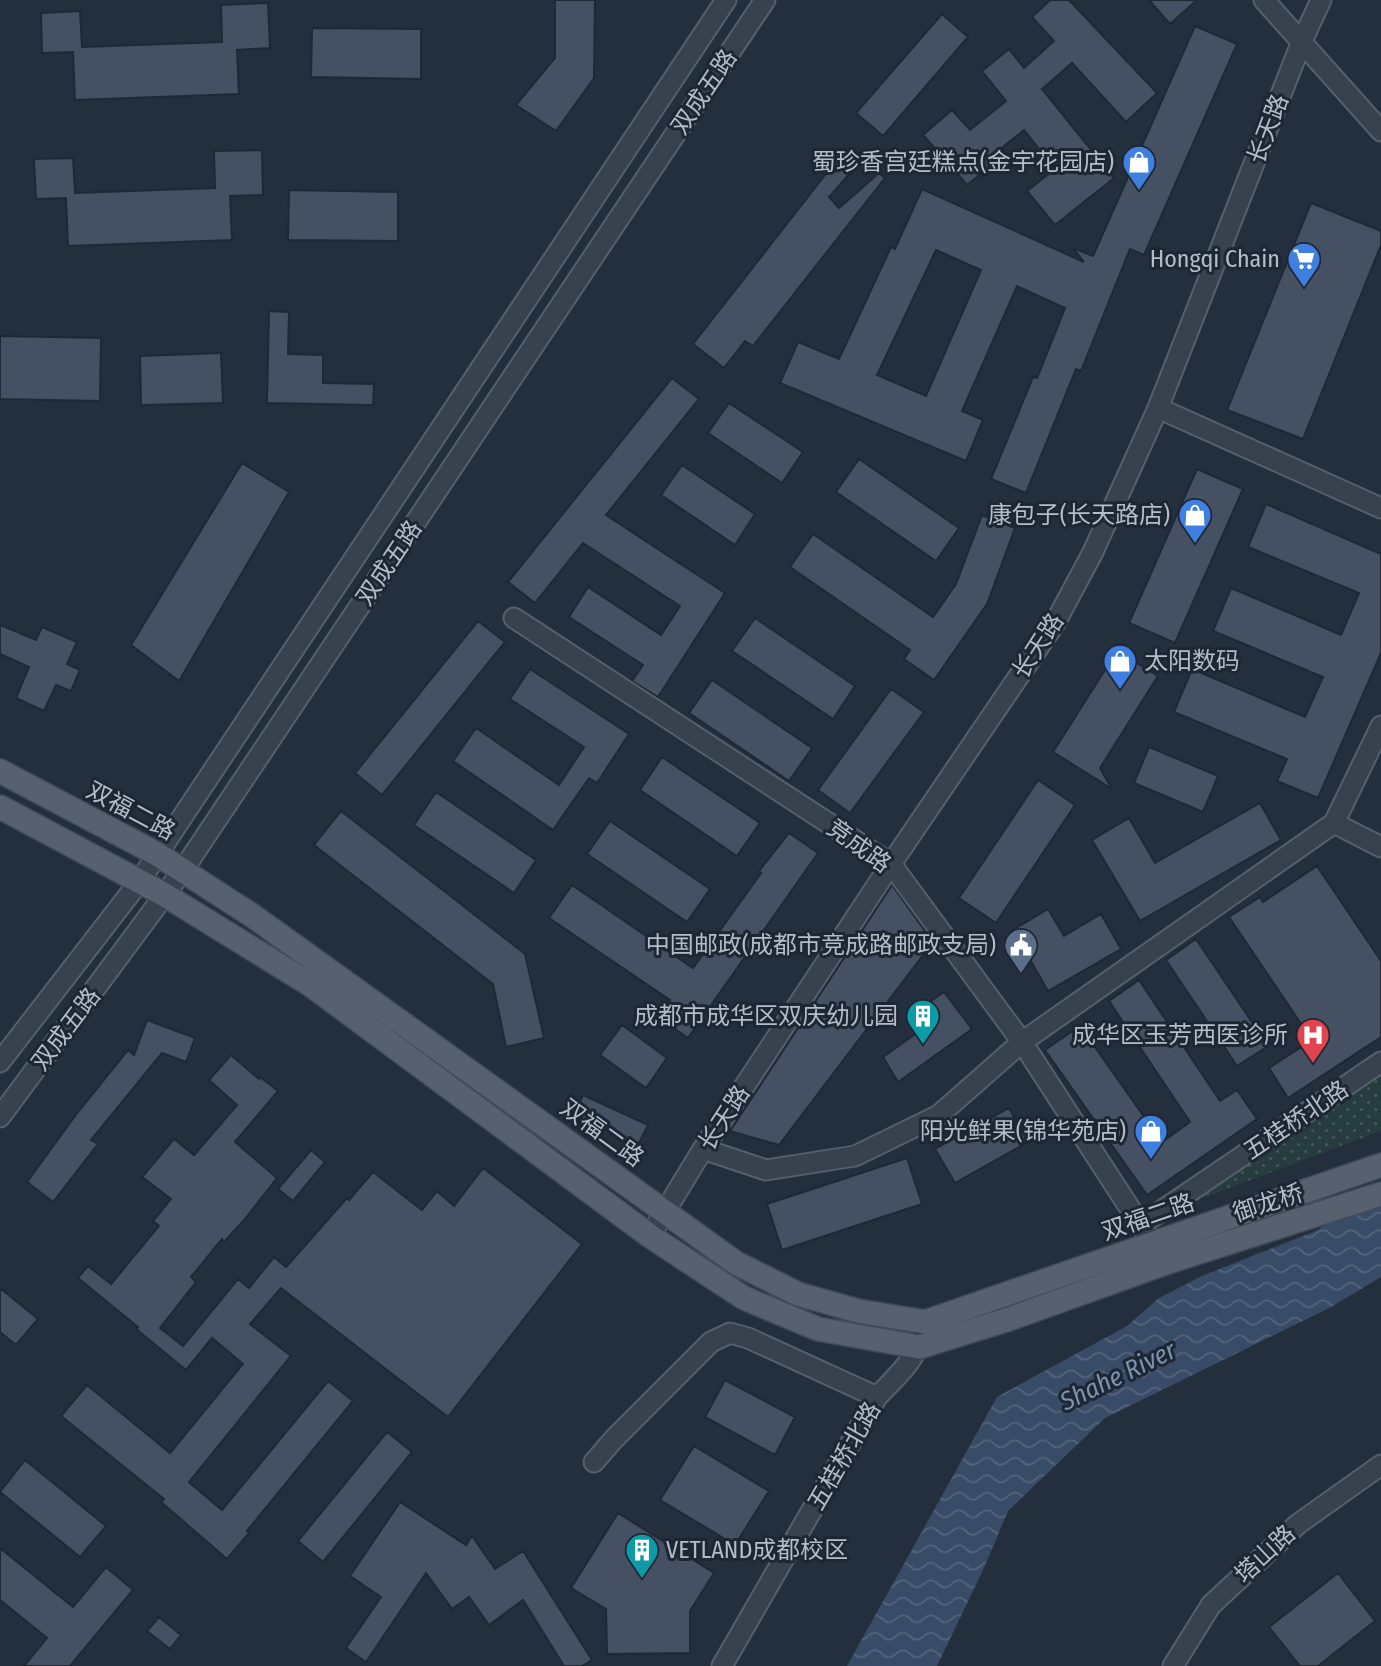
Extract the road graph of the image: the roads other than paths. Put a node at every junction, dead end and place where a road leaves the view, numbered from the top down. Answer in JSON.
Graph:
{"nodes":[{"id":1,"x":726,"y":0,"type":"edge"},
{"id":2,"x":765,"y":0,"type":"edge"},
{"id":3,"x":1264,"y":0,"type":"edge"},
{"id":4,"x":1321,"y":0,"type":"edge"},
{"id":5,"x":1302,"y":41,"type":"junction"},
{"id":6,"x":1381,"y":131,"type":"edge"},
{"id":7,"x":1158,"y":408,"type":"junction"},
{"id":8,"x":1381,"y":508,"type":"edge"},
{"id":9,"x":514,"y":618,"type":"dead end"},
{"id":10,"x":1381,"y":726,"type":"edge"},
{"id":11,"x":0,"y":771,"type":"edge"},
{"id":12,"x":0,"y":807,"type":"edge"},
{"id":13,"x":1334,"y":823,"type":"junction"},
{"id":14,"x":1381,"y":847,"type":"edge"},
{"id":15,"x":157,"y":854,"type":"junction"},
{"id":16,"x":891,"y":864,"type":"junction"},
{"id":17,"x":183,"y":870,"type":"junction"},
{"id":18,"x":139,"y":882,"type":"junction"},
{"id":19,"x":165,"y":895,"type":"junction"},
{"id":20,"x":1022,"y":1042,"type":"junction"},
{"id":21,"x":0,"y":1062,"type":"edge"},
{"id":22,"x":1381,"y":1062,"type":"edge"},
{"id":23,"x":0,"y":1117,"type":"edge"},
{"id":24,"x":704,"y":1149,"type":"junction"},
{"id":25,"x":1381,"y":1166,"type":"edge"},
{"id":26,"x":1381,"y":1194,"type":"edge"},
{"id":27,"x":665,"y":1211,"type":"junction"},
{"id":28,"x":1224,"y":1218,"type":"joint"},
{"id":29,"x":1147,"y":1234,"type":"junction"},
{"id":30,"x":650,"y":1236,"type":"junction"},
{"id":31,"x":1171,"y":1261,"type":"joint"},
{"id":32,"x":925,"y":1322,"type":"junction"},
{"id":33,"x":919,"y":1347,"type":"junction"},
{"id":34,"x":877,"y":1397,"type":"junction"},
{"id":35,"x":594,"y":1462,"type":"dead end"},
{"id":36,"x":1381,"y":1465,"type":"edge"},
{"id":37,"x":722,"y":1666,"type":"edge"},
{"id":38,"x":1173,"y":1666,"type":"edge"}],
"edges":[{"from":1,"to":15,"type":"street","name":"双成五路"},
{"from":2,"to":17,"type":"street","name":"双成五路"},
{"from":3,"to":5,"type":"street"},
{"from":4,"to":5,"type":"street","name":"长天路"},
{"from":5,"to":6,"type":"street"},
{"from":5,"to":7,"type":"street","name":"长天路"},
{"from":7,"to":8,"type":"street"},
{"from":7,"to":16,"type":"street","name":"长天路"},
{"from":9,"to":16,"type":"street","name":"竞成路"},
{"from":10,"to":13,"type":"street"},
{"from":11,"to":15,"type":"main road","name":"双福二路"},
{"from":12,"to":18,"type":"main road","name":"双福二路"},
{"from":13,"to":14,"type":"street"},
{"from":13,"to":20,"type":"street"},
{"from":15,"to":17,"type":"main road","name":"双福二路"},
{"from":15,"to":18,"type":"street","name":"双成五路"},
{"from":16,"to":20,"type":"street","name":"竞成路"},
{"from":16,"to":24,"type":"street","name":"长天路"},
{"from":17,"to":19,"type":"street","name":"双成五路"},
{"from":17,"to":27,"type":"main road","name":"双福二路"},
{"from":18,"to":19,"type":"main road","name":"双福二路"},
{"from":18,"to":21,"type":"street","name":"双成五路"},
{"from":19,"to":23,"type":"street","name":"双成五路"},
{"from":19,"to":30,"type":"main road","name":"双福二路"},
{"from":20,"to":24,"type":"street"},
{"from":20,"to":29,"type":"street","name":"竞成路"},
{"from":22,"to":29,"type":"street","name":"五桂桥北路"},
{"from":24,"to":27,"type":"street","name":"长天路"},
{"from":25,"to":28,"type":"main road","name":"御龙桥"},
{"from":26,"to":31,"type":"main road","name":"御龙桥"},
{"from":27,"to":30,"type":"street","name":"长天路"},
{"from":27,"to":32,"type":"main road","name":"双福二路"},
{"from":28,"to":29,"type":"main road","name":"双福二路"},
{"from":29,"to":32,"type":"main road","name":"双福二路"},
{"from":30,"to":33,"type":"main road","name":"双福二路"},
{"from":31,"to":33,"type":"main road","name":"双福二路"},
{"from":32,"to":33,"type":"street","name":"五桂桥北路"},
{"from":33,"to":34,"type":"street","name":"五桂桥北路"},
{"from":34,"to":35,"type":"street"},
{"from":34,"to":37,"type":"street","name":"五桂桥北路"},
{"from":36,"to":38,"type":"street","name":"塔山路"}]}
